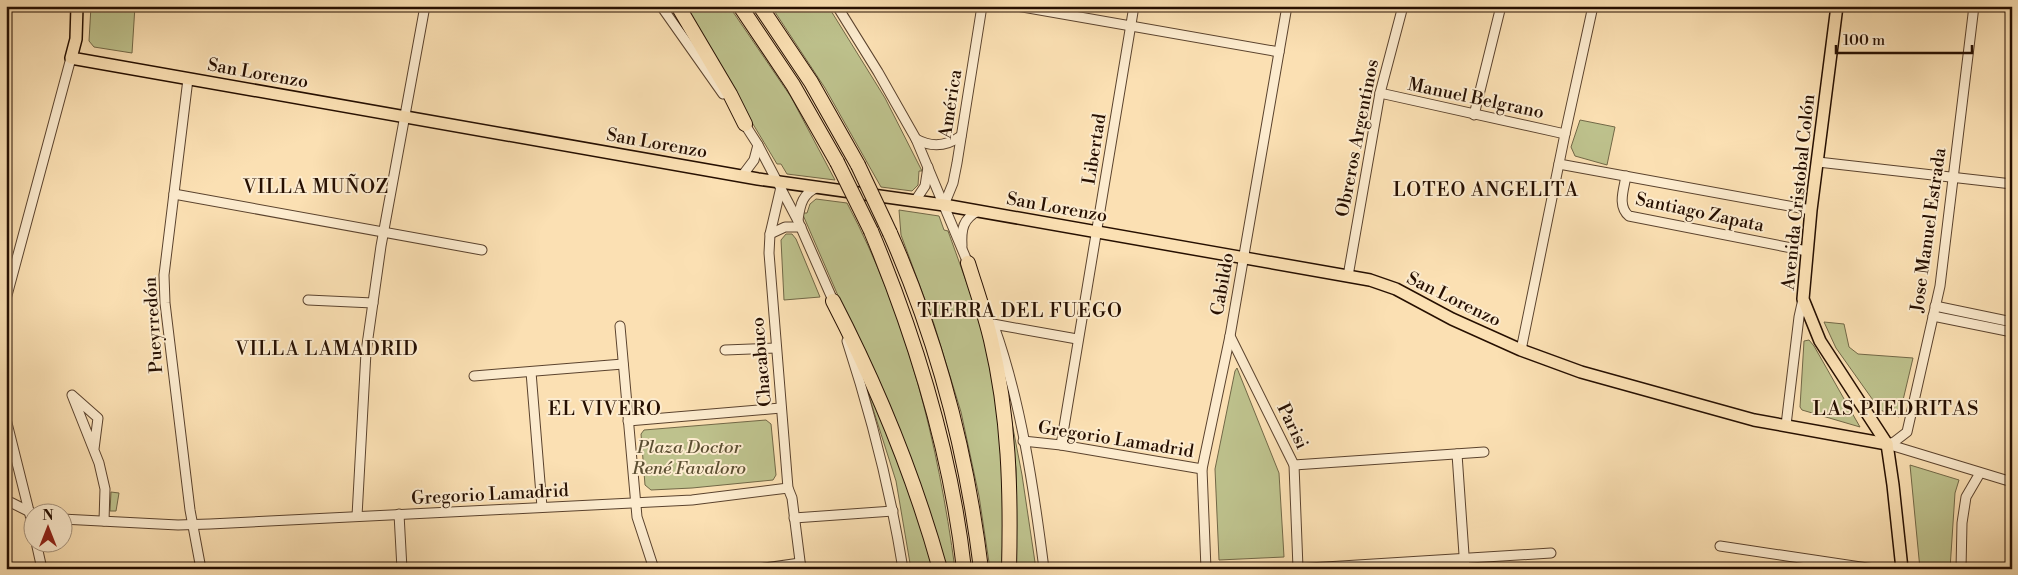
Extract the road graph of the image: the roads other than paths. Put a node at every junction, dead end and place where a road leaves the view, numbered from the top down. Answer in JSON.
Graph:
{"nodes":[{"id":1,"x":78,"y":6,"type":"edge"},
{"id":2,"x":424,"y":6,"type":"edge"},
{"id":3,"x":660,"y":6,"type":"edge"},
{"id":4,"x":678,"y":6,"type":"edge"},
{"id":5,"x":740,"y":6,"type":"edge"},
{"id":6,"x":760,"y":6,"type":"edge"},
{"id":7,"x":982,"y":6,"type":"edge"},
{"id":8,"x":1018,"y":6,"type":"edge"},
{"id":9,"x":1134,"y":6,"type":"edge"},
{"id":10,"x":1287,"y":6,"type":"edge"},
{"id":11,"x":1403,"y":6,"type":"edge"},
{"id":12,"x":1501,"y":6,"type":"edge"},
{"id":13,"x":1593,"y":6,"type":"edge"},
{"id":14,"x":1837,"y":6,"type":"edge"},
{"id":15,"x":1974,"y":6,"type":"edge"},
{"id":16,"x":838,"y":7,"type":"edge"},
{"id":17,"x":1130,"y":27,"type":"junction"},
{"id":18,"x":1279,"y":52,"type":"junction"},
{"id":19,"x":71,"y":58,"type":"junction"},
{"id":20,"x":188,"y":79,"type":"junction"},
{"id":21,"x":1380,"y":93,"type":"junction"},
{"id":22,"x":1474,"y":114,"type":"junction"},
{"id":23,"x":404,"y":117,"type":"junction"},
{"id":24,"x":745,"y":124,"type":"junction"},
{"id":25,"x":1565,"y":134,"type":"junction"},
{"id":26,"x":961,"y":136,"type":"junction"},
{"id":27,"x":916,"y":139,"type":"junction"},
{"id":28,"x":758,"y":145,"type":"junction"},
{"id":29,"x":1818,"y":162,"type":"junction"},
{"id":30,"x":927,"y":164,"type":"junction"},
{"id":31,"x":1559,"y":164,"type":"junction"},
{"id":32,"x":742,"y":176,"type":"junction"},
{"id":33,"x":1626,"y":176,"type":"junction"},
{"id":34,"x":1952,"y":177,"type":"junction"},
{"id":35,"x":2012,"y":184,"type":"edge"},
{"id":36,"x":780,"y":185,"type":"junction"},
{"id":37,"x":819,"y":187,"type":"junction"},
{"id":38,"x":174,"y":194,"type":"junction"},
{"id":39,"x":914,"y":201,"type":"junction"},
{"id":40,"x":944,"y":205,"type":"junction"},
{"id":41,"x":1811,"y":210,"type":"junction"},
{"id":42,"x":978,"y":211,"type":"junction"},
{"id":43,"x":800,"y":224,"type":"junction"},
{"id":44,"x":384,"y":232,"type":"junction"},
{"id":45,"x":1097,"y":232,"type":"junction"},
{"id":46,"x":770,"y":234,"type":"junction"},
{"id":47,"x":962,"y":246,"type":"junction"},
{"id":48,"x":482,"y":250,"type":"dead end"},
{"id":49,"x":1807,"y":251,"type":"junction"},
{"id":50,"x":1243,"y":258,"type":"junction"},
{"id":51,"x":968,"y":263,"type":"junction"},
{"id":52,"x":1348,"y":276,"type":"junction"},
{"id":53,"x":6,"y":299,"type":"edge"},
{"id":54,"x":1803,"y":299,"type":"junction"},
{"id":55,"x":308,"y":300,"type":"dead end"},
{"id":56,"x":834,"y":301,"type":"junction"},
{"id":57,"x":373,"y":303,"type":"junction"},
{"id":58,"x":1935,"y":306,"type":"junction"},
{"id":59,"x":1933,"y":316,"type":"junction"},
{"id":60,"x":2012,"y":322,"type":"edge"},
{"id":61,"x":993,"y":324,"type":"junction"},
{"id":62,"x":620,"y":326,"type":"dead end"},
{"id":63,"x":2012,"y":332,"type":"edge"},
{"id":64,"x":1230,"y":336,"type":"junction"},
{"id":65,"x":1078,"y":339,"type":"junction"},
{"id":66,"x":776,"y":348,"type":"junction"},
{"id":67,"x":725,"y":350,"type":"dead end"},
{"id":68,"x":1521,"y":350,"type":"junction"},
{"id":69,"x":623,"y":364,"type":"junction"},
{"id":70,"x":531,"y":372,"type":"junction"},
{"id":71,"x":474,"y":376,"type":"dead end"},
{"id":72,"x":781,"y":408,"type":"junction"},
{"id":73,"x":6,"y":419,"type":"edge"},
{"id":74,"x":628,"y":421,"type":"junction"},
{"id":75,"x":1786,"y":425,"type":"junction"},
{"id":76,"x":1024,"y":441,"type":"junction"},
{"id":77,"x":1887,"y":444,"type":"junction"},
{"id":78,"x":1061,"y":445,"type":"junction"},
{"id":79,"x":94,"y":449,"type":"junction"},
{"id":80,"x":1484,"y":452,"type":"dead end"},
{"id":81,"x":1457,"y":454,"type":"junction"},
{"id":82,"x":1294,"y":465,"type":"junction"},
{"id":83,"x":1202,"y":469,"type":"junction"},
{"id":84,"x":1980,"y":473,"type":"junction"},
{"id":85,"x":2012,"y":482,"type":"edge"},
{"id":86,"x":788,"y":488,"type":"junction"},
{"id":87,"x":28,"y":502,"type":"edge"},
{"id":88,"x":6,"y":503,"type":"edge"},
{"id":89,"x":635,"y":503,"type":"junction"},
{"id":90,"x":22,"y":508,"type":"edge"},
{"id":91,"x":542,"y":508,"type":"junction"},
{"id":92,"x":893,"y":511,"type":"junction"},
{"id":93,"x":399,"y":514,"type":"junction"},
{"id":94,"x":357,"y":516,"type":"junction"},
{"id":95,"x":794,"y":518,"type":"junction"},
{"id":96,"x":72,"y":519,"type":"edge"},
{"id":97,"x":104,"y":521,"type":"junction"},
{"id":98,"x":193,"y":524,"type":"junction"},
{"id":99,"x":1720,"y":546,"type":"dead end"},
{"id":100,"x":38,"y":552,"type":"edge"},
{"id":101,"x":1551,"y":553,"type":"dead end"},
{"id":102,"x":1464,"y":559,"type":"junction"},
{"id":103,"x":801,"y":566,"type":"edge"},
{"id":104,"x":1359,"y":567,"type":"edge"},
{"id":105,"x":1298,"y":568,"type":"edge"},
{"id":106,"x":42,"y":569,"type":"edge"},
{"id":107,"x":202,"y":569,"type":"edge"},
{"id":108,"x":402,"y":569,"type":"edge"},
{"id":109,"x":654,"y":569,"type":"edge"},
{"id":110,"x":758,"y":569,"type":"edge"},
{"id":111,"x":903,"y":569,"type":"edge"},
{"id":112,"x":940,"y":569,"type":"edge"},
{"id":113,"x":964,"y":569,"type":"edge"},
{"id":114,"x":981,"y":569,"type":"edge"},
{"id":115,"x":1008,"y":569,"type":"edge"},
{"id":116,"x":1044,"y":569,"type":"edge"},
{"id":117,"x":1206,"y":569,"type":"edge"},
{"id":118,"x":1293,"y":569,"type":"edge"},
{"id":119,"x":1464,"y":569,"type":"edge"},
{"id":120,"x":1874,"y":569,"type":"edge"},
{"id":121,"x":1902,"y":569,"type":"edge"},
{"id":122,"x":1961,"y":569,"type":"edge"}],
"edges":[{"from":1,"to":19,"type":"main road"},
{"from":2,"to":23,"type":"street"},
{"from":3,"to":24,"type":"street"},
{"from":4,"to":24,"type":"highway"},
{"from":5,"to":113,"type":"highway","bridge":true},
{"from":6,"to":114,"type":"highway","bridge":true},
{"from":7,"to":26,"type":"street","name":"América"},
{"from":8,"to":17,"type":"street"},
{"from":9,"to":17,"type":"street","name":"Libertad"},
{"from":10,"to":18,"type":"street","name":"Cabildo"},
{"from":11,"to":21,"type":"street","name":"Obreros Argentinos"},
{"from":12,"to":22,"type":"street"},
{"from":13,"to":25,"type":"street"},
{"from":14,"to":29,"type":"main road","name":"Avenida Cristobal Colón"},
{"from":15,"to":34,"type":"street","name":"Jose Manuel Estrada"},
{"from":16,"to":27,"type":"street"},
{"from":17,"to":18,"type":"street"},
{"from":17,"to":45,"type":"street","name":"Libertad"},
{"from":18,"to":50,"type":"street","name":"Cabildo"},
{"from":19,"to":20,"type":"main road","name":"San Lorenzo"},
{"from":19,"to":53,"type":"street"},
{"from":20,"to":23,"type":"main road","name":"San Lorenzo"},
{"from":20,"to":38,"type":"street","name":"Pueyrredón"},
{"from":21,"to":22,"type":"street","name":"Manuel Belgrano"},
{"from":21,"to":52,"type":"street","name":"Obreros Argentinos"},
{"from":22,"to":25,"type":"street","name":"Manuel Belgrano"},
{"from":23,"to":32,"type":"main road","name":"San Lorenzo"},
{"from":23,"to":44,"type":"street"},
{"from":24,"to":28,"type":"street"},
{"from":25,"to":31,"type":"street"},
{"from":26,"to":27,"type":"street"},
{"from":26,"to":40,"type":"street","name":"América"},
{"from":27,"to":30,"type":"street"},
{"from":28,"to":32,"type":"street"},
{"from":28,"to":36,"type":"street"},
{"from":29,"to":34,"type":"street"},
{"from":29,"to":41,"type":"main road","name":"Avenida Cristobal Colón"},
{"from":30,"to":39,"type":"street"},
{"from":30,"to":40,"type":"street"},
{"from":31,"to":33,"type":"street"},
{"from":31,"to":68,"type":"street"},
{"from":32,"to":36,"type":"main road","name":"San Lorenzo"},
{"from":33,"to":41,"type":"street"},
{"from":33,"to":49,"type":"street","name":"Santiago Zapata"},
{"from":34,"to":35,"type":"street"},
{"from":34,"to":58,"type":"street","name":"Jose Manuel Estrada"},
{"from":36,"to":37,"type":"main road","name":"San Lorenzo"},
{"from":36,"to":43,"type":"street"},
{"from":36,"to":46,"type":"street","name":"Chacabuco"},
{"from":37,"to":39,"type":"main road","name":"San Lorenzo"},
{"from":37,"to":43,"type":"street"},
{"from":38,"to":44,"type":"street"},
{"from":38,"to":98,"type":"street","name":"Pueyrredón"},
{"from":39,"to":40,"type":"main road","name":"San Lorenzo"},
{"from":40,"to":42,"type":"main road","name":"San Lorenzo"},
{"from":40,"to":47,"type":"street"},
{"from":41,"to":49,"type":"main road","name":"Avenida Cristobal Colón"},
{"from":42,"to":45,"type":"main road","name":"San Lorenzo"},
{"from":42,"to":47,"type":"street"},
{"from":43,"to":46,"type":"street"},
{"from":43,"to":56,"type":"street"},
{"from":44,"to":48,"type":"street"},
{"from":44,"to":57,"type":"street"},
{"from":45,"to":50,"type":"main road","name":"San Lorenzo"},
{"from":45,"to":65,"type":"street","name":"Libertad"},
{"from":46,"to":66,"type":"street","name":"Chacabuco"},
{"from":47,"to":51,"type":"street"},
{"from":49,"to":54,"type":"main road","name":"Avenida Cristobal Colón"},
{"from":50,"to":52,"type":"main road","name":"San Lorenzo"},
{"from":50,"to":64,"type":"street","name":"Cabildo"},
{"from":51,"to":61,"type":"street"},
{"from":51,"to":115,"type":"highway"},
{"from":52,"to":68,"type":"main road","name":"San Lorenzo"},
{"from":54,"to":75,"type":"street"},
{"from":54,"to":77,"type":"main road","name":"Avenida Cristobal Colón"},
{"from":55,"to":57,"type":"street"},
{"from":56,"to":92,"type":"street"},
{"from":56,"to":112,"type":"highway"},
{"from":57,"to":94,"type":"street"},
{"from":58,"to":59,"type":"street","name":"Jose Manuel Estrada"},
{"from":58,"to":60,"type":"street"},
{"from":59,"to":63,"type":"street"},
{"from":59,"to":77,"type":"street","name":"Jose Manuel Estrada"},
{"from":61,"to":65,"type":"street"},
{"from":61,"to":76,"type":"street"},
{"from":62,"to":69,"type":"street"},
{"from":64,"to":82,"type":"street","name":"Parisi"},
{"from":64,"to":83,"type":"street","name":"Cabildo"},
{"from":65,"to":78,"type":"street","name":"Libertad"},
{"from":66,"to":67,"type":"street"},
{"from":66,"to":72,"type":"street","name":"Chacabuco"},
{"from":68,"to":75,"type":"main road","name":"San Lorenzo"},
{"from":69,"to":70,"type":"street"},
{"from":69,"to":74,"type":"street"},
{"from":70,"to":71,"type":"street"},
{"from":70,"to":91,"type":"street"},
{"from":72,"to":74,"type":"street"},
{"from":72,"to":86,"type":"street","name":"Chacabuco"},
{"from":73,"to":87,"type":"street"},
{"from":74,"to":89,"type":"street"},
{"from":75,"to":77,"type":"main road","name":"San Lorenzo"},
{"from":76,"to":78,"type":"street","name":"Gregorio Lamadrid"},
{"from":76,"to":116,"type":"street"},
{"from":77,"to":84,"type":"street","name":"San Lorenzo"},
{"from":77,"to":121,"type":"main road","name":"Avenida Cristobal Colón"},
{"from":78,"to":83,"type":"street","name":"Gregorio Lamadrid"},
{"from":79,"to":79,"type":"street"},
{"from":79,"to":97,"type":"street"},
{"from":80,"to":81,"type":"street"},
{"from":81,"to":82,"type":"street"},
{"from":81,"to":102,"type":"street"},
{"from":82,"to":105,"type":"street","name":"Parisi"},
{"from":83,"to":117,"type":"street","name":"Cabildo"},
{"from":84,"to":85,"type":"street","name":"San Lorenzo"},
{"from":84,"to":122,"type":"street"},
{"from":86,"to":89,"type":"street","name":"Gregorio Lamadrid"},
{"from":86,"to":95,"type":"street","name":"Chacabuco"},
{"from":88,"to":90,"type":"street"},
{"from":89,"to":91,"type":"street","name":"Gregorio Lamadrid"},
{"from":89,"to":109,"type":"street"},
{"from":91,"to":93,"type":"street","name":"Gregorio Lamadrid"},
{"from":92,"to":95,"type":"street"},
{"from":92,"to":111,"type":"street"},
{"from":93,"to":94,"type":"street","name":"Gregorio Lamadrid"},
{"from":93,"to":108,"type":"street"},
{"from":94,"to":98,"type":"street","name":"Gregorio Lamadrid"},
{"from":95,"to":103,"type":"street","name":"Chacabuco"},
{"from":96,"to":97,"type":"street","name":"Gregorio Lamadrid"},
{"from":97,"to":98,"type":"street","name":"Gregorio Lamadrid"},
{"from":98,"to":107,"type":"street","name":"Pueyrredón"},
{"from":99,"to":120,"type":"street"},
{"from":100,"to":106,"type":"street"},
{"from":101,"to":102,"type":"street"},
{"from":102,"to":104,"type":"street"},
{"from":102,"to":119,"type":"street"},
{"from":103,"to":110,"type":"street"},
{"from":104,"to":105,"type":"street"},
{"from":105,"to":118,"type":"street"}]}
